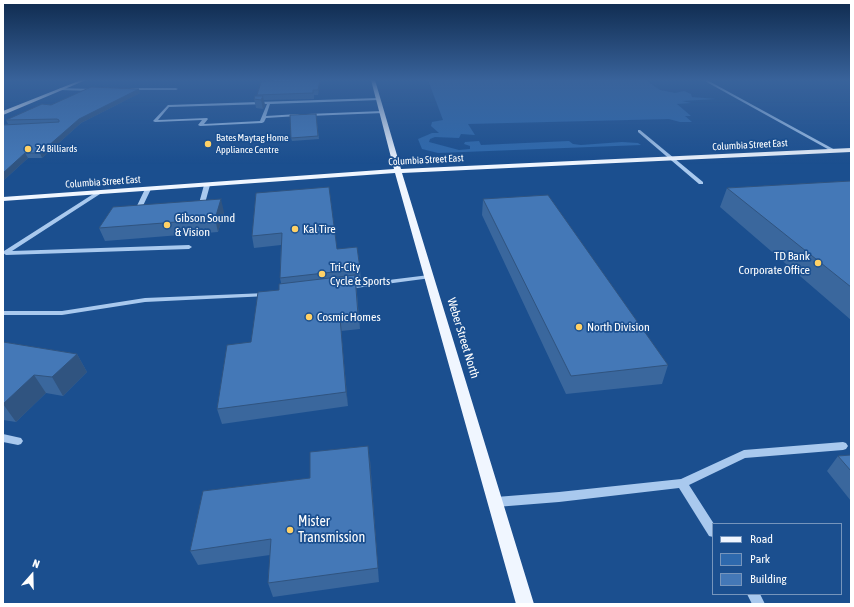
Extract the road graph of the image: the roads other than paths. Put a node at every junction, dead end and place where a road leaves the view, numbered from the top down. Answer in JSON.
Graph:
{"nodes":[{"id":1,"x":14,"y":108,"type":"edge"},
{"id":2,"x":166,"y":108,"type":"edge"},
{"id":3,"x":267,"y":108,"type":"edge"},
{"id":4,"x":381,"y":108,"type":"edge"},
{"id":5,"x":757,"y":108,"type":"edge"},
{"id":6,"x":382,"y":112,"type":"junction"},
{"id":7,"x":3,"y":113,"type":"edge"},
{"id":8,"x":264,"y":117,"type":"junction"},
{"id":9,"x":639,"y":131,"type":"dead end"},
{"id":10,"x":851,"y":150,"type":"edge"},
{"id":11,"x":835,"y":151,"type":"junction"},
{"id":12,"x":672,"y":158,"type":"junction"},
{"id":13,"x":398,"y":171,"type":"junction"},
{"id":14,"x":701,"y":183,"type":"dead end"},
{"id":15,"x":206,"y":185,"type":"junction"},
{"id":16,"x":148,"y":189,"type":"junction"},
{"id":17,"x":98,"y":193,"type":"junction"},
{"id":18,"x":3,"y":199,"type":"edge"},
{"id":19,"x":201,"y":207,"type":"edge"},
{"id":20,"x":136,"y":213,"type":"edge"},
{"id":21,"x":190,"y":246,"type":"dead end"},
{"id":22,"x":4,"y":254,"type":"edge"},
{"id":23,"x":429,"y":277,"type":"junction"},
{"id":24,"x":343,"y":287,"type":"edge"},
{"id":25,"x":272,"y":295,"type":"edge"},
{"id":26,"x":3,"y":313,"type":"edge"},
{"id":27,"x":3,"y":438,"type":"edge"},
{"id":28,"x":18,"y":441,"type":"dead end"},
{"id":29,"x":843,"y":446,"type":"dead end"},
{"id":30,"x":682,"y":483,"type":"junction"},
{"id":31,"x":496,"y":502,"type":"junction"},
{"id":32,"x":712,"y":530,"type":"edge"},
{"id":33,"x":754,"y":595,"type":"edge"},
{"id":34,"x":525,"y":604,"type":"edge"},
{"id":35,"x":759,"y":604,"type":"edge"}],
"edges":[{"from":1,"to":7,"type":"main road"},
{"from":2,"to":8,"type":"street"},
{"from":3,"to":8,"type":"street"},
{"from":4,"to":6,"type":"main road","name":"Weber Street North"},
{"from":5,"to":11,"type":"street"},
{"from":6,"to":8,"type":"street"},
{"from":6,"to":13,"type":"main road","name":"Weber Street North"},
{"from":9,"to":12,"type":"street"},
{"from":10,"to":11,"type":"main road","name":"Columbia Street East"},
{"from":11,"to":12,"type":"main road","name":"Columbia Street East"},
{"from":12,"to":13,"type":"main road","name":"Columbia Street East"},
{"from":12,"to":14,"type":"street"},
{"from":13,"to":15,"type":"main road","name":"Columbia Street East"},
{"from":13,"to":23,"type":"main road","name":"Weber Street North"},
{"from":15,"to":16,"type":"main road","name":"Columbia Street East"},
{"from":15,"to":19,"type":"street"},
{"from":16,"to":17,"type":"main road","name":"Columbia Street East"},
{"from":16,"to":20,"type":"street"},
{"from":17,"to":18,"type":"main road","name":"Columbia Street East"},
{"from":17,"to":22,"type":"street"},
{"from":21,"to":22,"type":"street"},
{"from":23,"to":24,"type":"street"},
{"from":23,"to":31,"type":"main road","name":"Weber Street North"},
{"from":25,"to":26,"type":"street"},
{"from":27,"to":28,"type":"street"},
{"from":29,"to":30,"type":"street"},
{"from":30,"to":31,"type":"street"},
{"from":30,"to":32,"type":"street"},
{"from":31,"to":34,"type":"main road","name":"Weber Street North"},
{"from":33,"to":35,"type":"street"}]}
